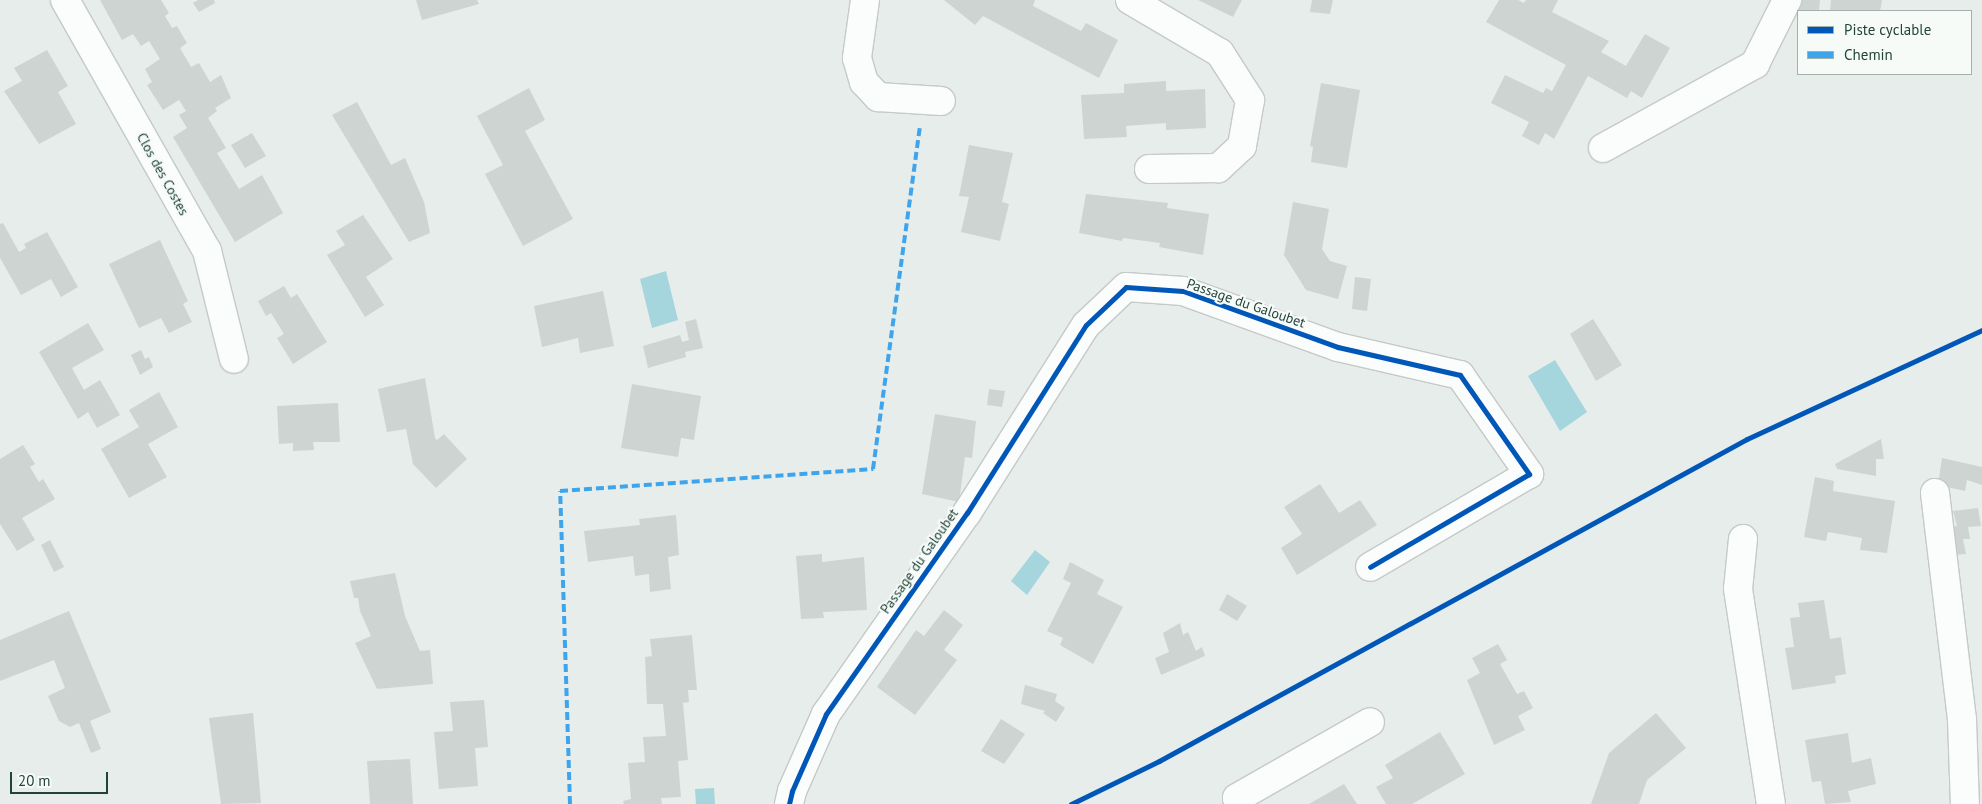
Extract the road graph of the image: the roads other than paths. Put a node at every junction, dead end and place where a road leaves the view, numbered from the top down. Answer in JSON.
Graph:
{"nodes":[{"id":1,"x":65,"y":0,"type":"edge"},
{"id":2,"x":865,"y":0,"type":"edge"},
{"id":3,"x":1130,"y":0,"type":"edge"},
{"id":4,"x":1787,"y":0,"type":"edge"},
{"id":5,"x":942,"y":101,"type":"dead end"},
{"id":6,"x":1603,"y":148,"type":"dead end"},
{"id":7,"x":1149,"y":169,"type":"dead end"},
{"id":8,"x":234,"y":359,"type":"dead end"},
{"id":9,"x":1936,"y":493,"type":"dead end"},
{"id":10,"x":1743,"y":539,"type":"dead end"},
{"id":11,"x":1370,"y":567,"type":"dead end"},
{"id":12,"x":1370,"y":722,"type":"dead end"},
{"id":13,"x":1235,"y":802,"type":"edge"},
{"id":14,"x":790,"y":804,"type":"edge"},
{"id":15,"x":1771,"y":804,"type":"edge"},
{"id":16,"x":1965,"y":804,"type":"edge"}],
"edges":[{"from":1,"to":8,"type":"street","name":"Clos des Costes"},
{"from":2,"to":5,"type":"street"},
{"from":3,"to":7,"type":"street"},
{"from":4,"to":6,"type":"street"},
{"from":9,"to":16,"type":"street"},
{"from":10,"to":15,"type":"street"},
{"from":11,"to":14,"type":"street","name":"Passage du Galoubet"},
{"from":12,"to":13,"type":"street"}]}
